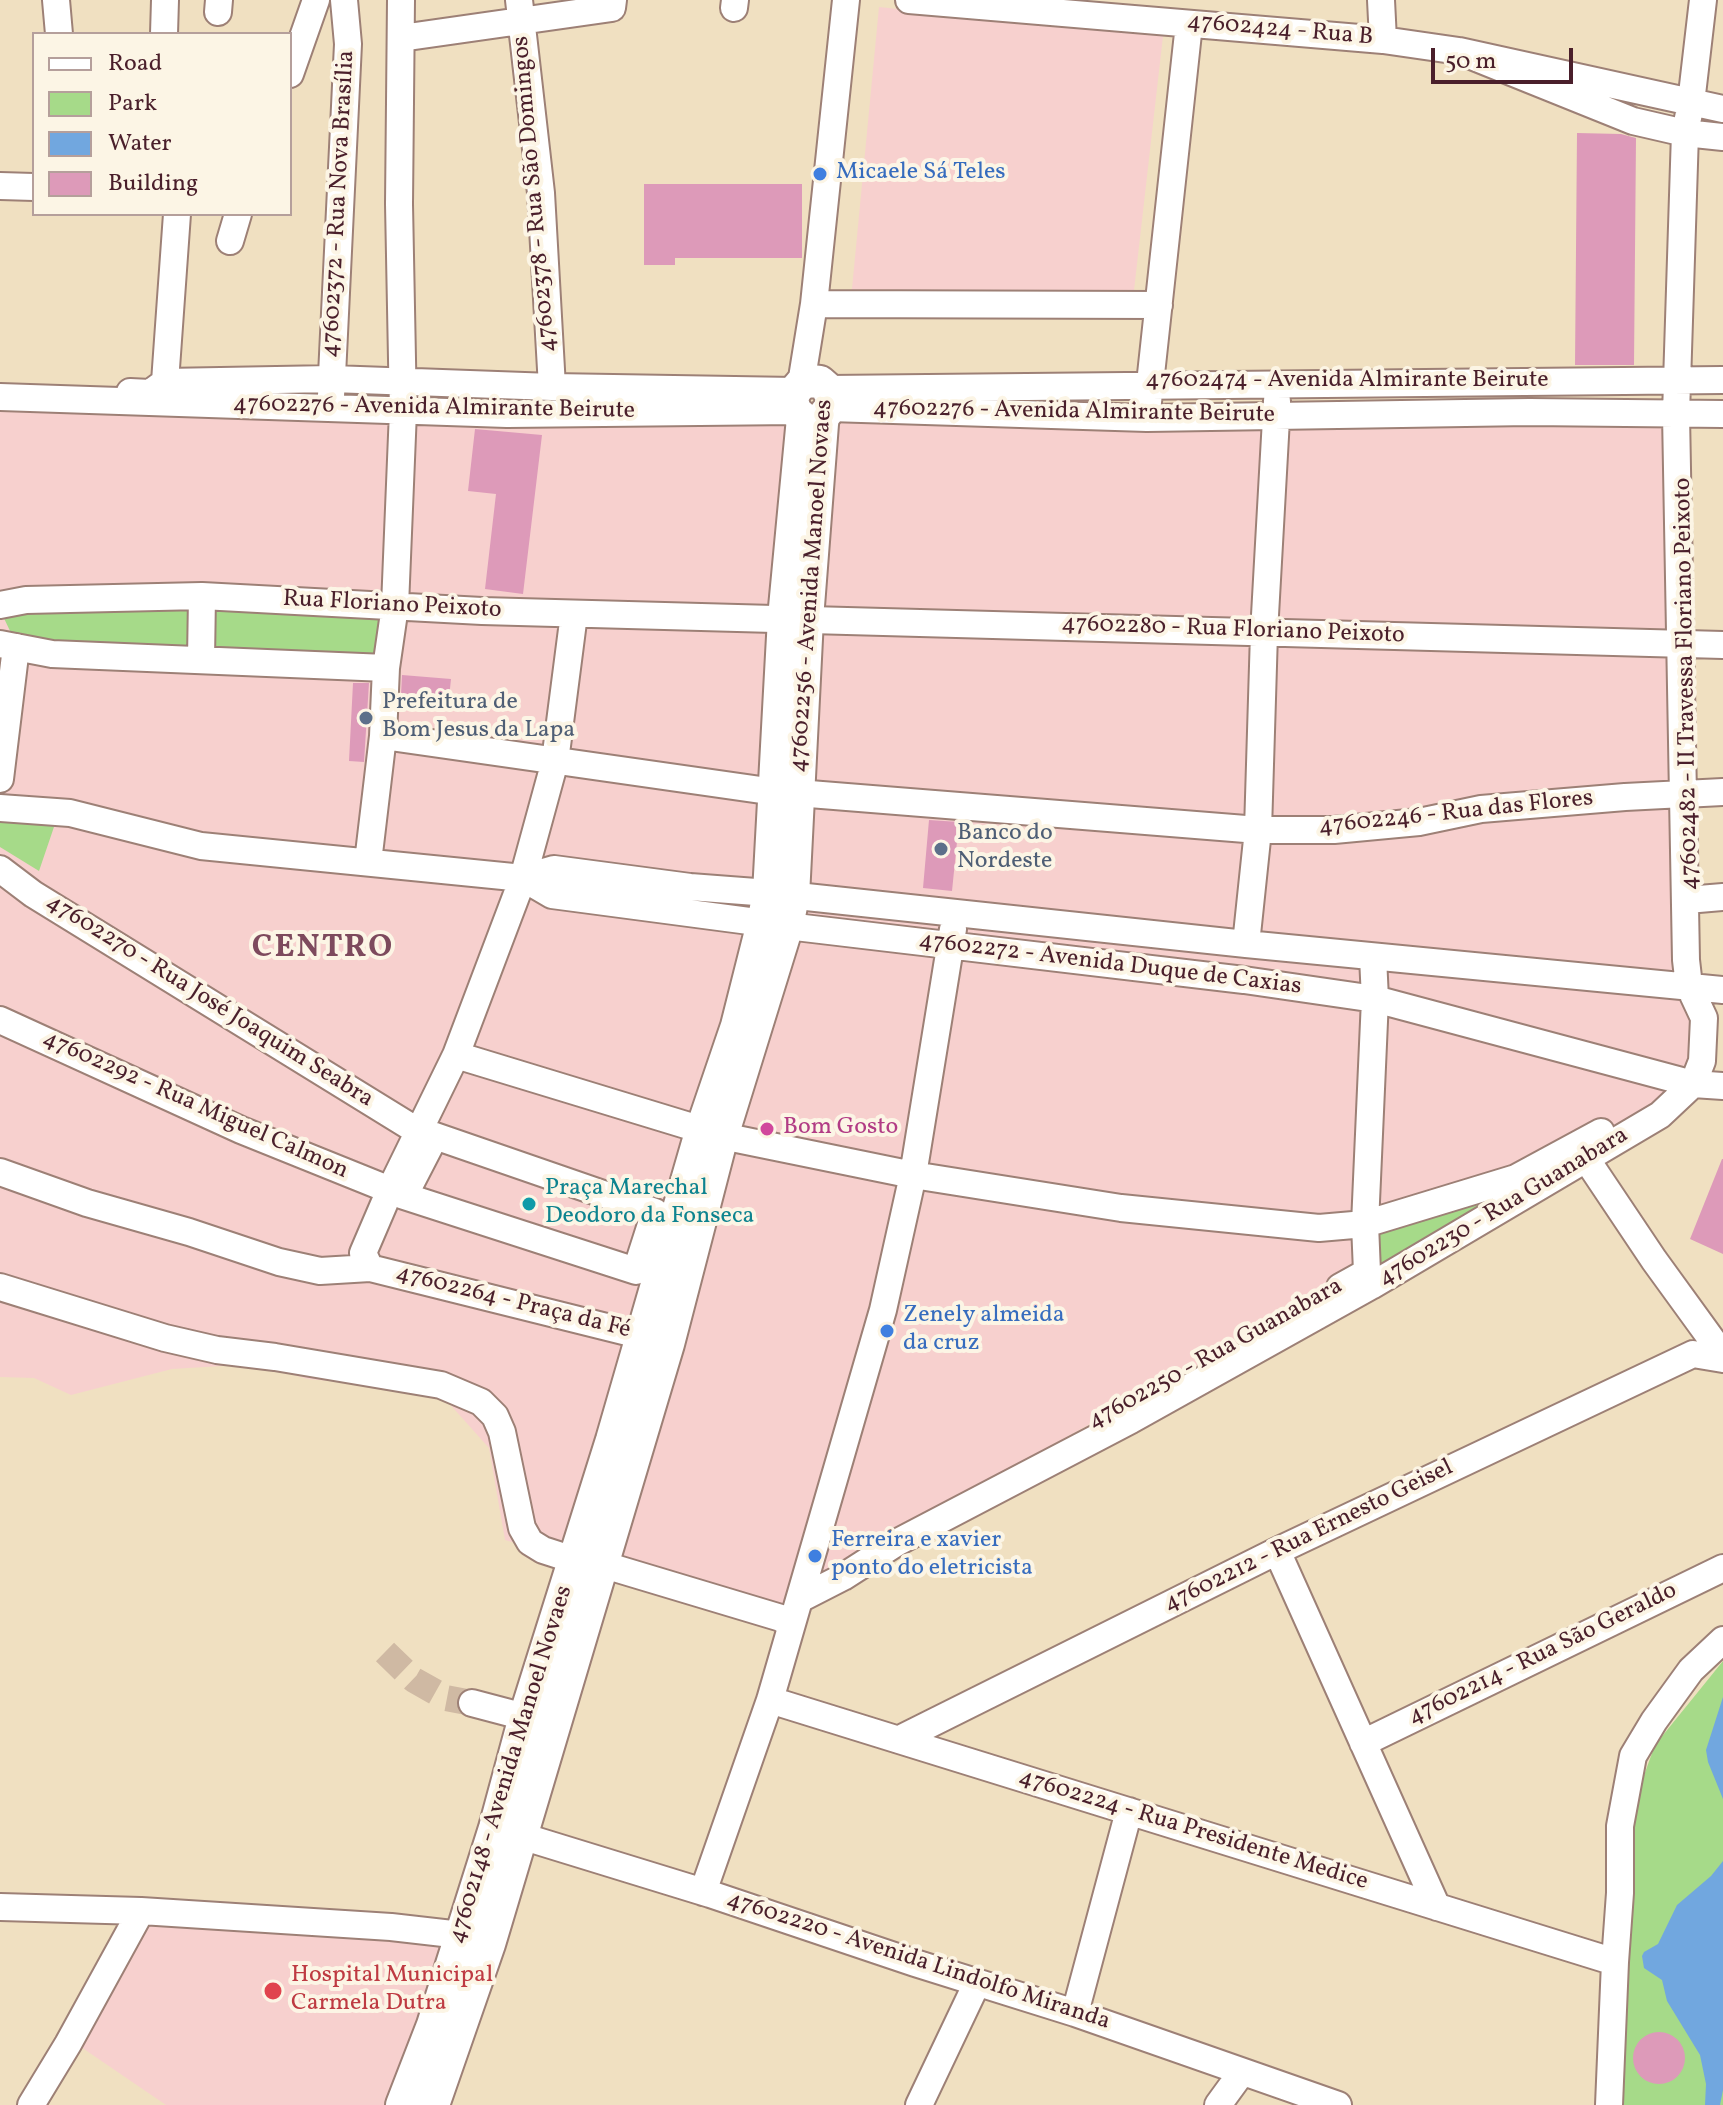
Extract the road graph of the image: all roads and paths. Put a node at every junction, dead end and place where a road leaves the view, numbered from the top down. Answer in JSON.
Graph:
{"nodes":[{"id":1,"x":56,"y":0,"type":"edge"},
{"id":2,"x":165,"y":0,"type":"edge"},
{"id":3,"x":316,"y":0,"type":"edge"},
{"id":4,"x":344,"y":0,"type":"edge"},
{"id":5,"x":401,"y":0,"type":"edge"},
{"id":6,"x":846,"y":0,"type":"edge"},
{"id":7,"x":859,"y":0,"type":"edge"},
{"id":8,"x":909,"y":0,"type":"edge"},
{"id":9,"x":1381,"y":0,"type":"edge"},
{"id":10,"x":1703,"y":0,"type":"edge"},
{"id":11,"x":612,"y":4,"type":"edge"},
{"id":12,"x":520,"y":10,"type":"edge"},
{"id":13,"x":1189,"y":24,"type":"junction"},
{"id":14,"x":59,"y":32,"type":"edge"},
{"id":15,"x":164,"y":32,"type":"edge"},
{"id":16,"x":401,"y":38,"type":"junction"},
{"id":17,"x":1383,"y":40,"type":"junction"},
{"id":18,"x":1459,"y":51,"type":"junction"},
{"id":19,"x":292,"y":68,"type":"edge"},
{"id":20,"x":1691,"y":103,"type":"junction"},
{"id":21,"x":1723,"y":109,"type":"edge"},
{"id":22,"x":1685,"y":133,"type":"junction"},
{"id":23,"x":1723,"y":137,"type":"edge"},
{"id":24,"x":0,"y":186,"type":"edge"},
{"id":25,"x":32,"y":187,"type":"edge"},
{"id":26,"x":177,"y":216,"type":"edge"},
{"id":27,"x":237,"y":216,"type":"edge"},
{"id":28,"x":230,"y":241,"type":"dead end"},
{"id":29,"x":821,"y":304,"type":"junction"},
{"id":30,"x":1159,"y":305,"type":"junction"},
{"id":31,"x":332,"y":379,"type":"junction"},
{"id":32,"x":1723,"y":380,"type":"edge"},
{"id":33,"x":404,"y":381,"type":"junction"},
{"id":34,"x":1529,"y":381,"type":"junction"},
{"id":35,"x":1678,"y":381,"type":"junction"},
{"id":36,"x":1277,"y":383,"type":"junction"},
{"id":37,"x":1148,"y":384,"type":"junction"},
{"id":38,"x":552,"y":387,"type":"junction"},
{"id":39,"x":0,"y":388,"type":"edge"},
{"id":40,"x":155,"y":393,"type":"junction"},
{"id":41,"x":0,"y":397,"type":"edge"},
{"id":42,"x":812,"y":400,"type":"junction"},
{"id":43,"x":331,"y":409,"type":"junction"},
{"id":44,"x":403,"y":411,"type":"junction"},
{"id":45,"x":1529,"y":412,"type":"junction"},
{"id":46,"x":1679,"y":414,"type":"junction"},
{"id":47,"x":1723,"y":414,"type":"edge"},
{"id":48,"x":1276,"y":417,"type":"junction"},
{"id":49,"x":1147,"y":418,"type":"junction"},
{"id":50,"x":202,"y":596,"type":"junction"},
{"id":51,"x":0,"y":605,"type":"edge"},
{"id":52,"x":395,"y":606,"type":"junction"},
{"id":53,"x":574,"y":614,"type":"junction"},
{"id":54,"x":795,"y":619,"type":"junction"},
{"id":55,"x":1264,"y":633,"type":"junction"},
{"id":56,"x":1685,"y":644,"type":"junction"},
{"id":57,"x":8,"y":645,"type":"edge"},
{"id":58,"x":1723,"y":645,"type":"edge"},
{"id":59,"x":201,"y":659,"type":"junction"},
{"id":60,"x":386,"y":668,"type":"junction"},
{"id":61,"x":383,"y":736,"type":"junction"},
{"id":62,"x":555,"y":761,"type":"junction"},
{"id":63,"x":0,"y":779,"type":"edge"},
{"id":64,"x":786,"y":792,"type":"junction"},
{"id":65,"x":1723,"y":792,"type":"edge"},
{"id":66,"x":1687,"y":793,"type":"junction"},
{"id":67,"x":0,"y":808,"type":"edge"},
{"id":68,"x":1258,"y":830,"type":"junction"},
{"id":69,"x":368,"y":862,"type":"junction"},
{"id":70,"x":0,"y":869,"type":"edge"},
{"id":71,"x":523,"y":878,"type":"junction"},
{"id":72,"x":1723,"y":897,"type":"edge"},
{"id":73,"x":1690,"y":900,"type":"junction"},
{"id":74,"x":778,"y":909,"type":"junction"},
{"id":75,"x":956,"y":914,"type":"junction"},
{"id":76,"x":1246,"y":944,"type":"junction"},
{"id":77,"x":950,"y":945,"type":"junction"},
{"id":78,"x":1373,"y":957,"type":"junction"},
{"id":79,"x":1689,"y":986,"type":"junction"},
{"id":80,"x":1723,"y":990,"type":"edge"},
{"id":81,"x":1375,"y":999,"type":"junction"},
{"id":82,"x":0,"y":1020,"type":"edge"},
{"id":83,"x":456,"y":1055,"type":"junction"},
{"id":84,"x":1693,"y":1084,"type":"junction"},
{"id":85,"x":1723,"y":1086,"type":"edge"},
{"id":86,"x":1723,"y":1103,"type":"edge"},
{"id":87,"x":419,"y":1132,"type":"junction"},
{"id":88,"x":712,"y":1132,"type":"junction"},
{"id":89,"x":1587,"y":1160,"type":"junction"},
{"id":90,"x":0,"y":1172,"type":"edge"},
{"id":91,"x":913,"y":1175,"type":"junction"},
{"id":92,"x":400,"y":1188,"type":"junction"},
{"id":93,"x":1365,"y":1224,"type":"junction"},
{"id":94,"x":370,"y":1268,"type":"junction"},
{"id":95,"x":1369,"y":1279,"type":"junction"},
{"id":96,"x":0,"y":1287,"type":"edge"},
{"id":97,"x":655,"y":1339,"type":"junction"},
{"id":98,"x":1723,"y":1357,"type":"edge"},
{"id":99,"x":1277,"y":1551,"type":"junction"},
{"id":100,"x":587,"y":1563,"type":"junction"},
{"id":101,"x":1723,"y":1568,"type":"edge"},
{"id":102,"x":802,"y":1598,"type":"junction"},
{"id":103,"x":791,"y":1625,"type":"junction"},
{"id":104,"x":1723,"y":1640,"type":"edge"},
{"id":105,"x":770,"y":1700,"type":"junction"},
{"id":106,"x":472,"y":1703,"type":"tunnel mouth"},
{"id":107,"x":525,"y":1717,"type":"junction"},
{"id":108,"x":900,"y":1739,"type":"junction"},
{"id":109,"x":1363,"y":1743,"type":"junction"},
{"id":110,"x":1129,"y":1811,"type":"junction"},
{"id":111,"x":507,"y":1832,"type":"junction"},
{"id":112,"x":703,"y":1892,"type":"junction"},
{"id":113,"x":0,"y":1907,"type":"edge"},
{"id":114,"x":1437,"y":1907,"type":"junction"},
{"id":115,"x":141,"y":1911,"type":"junction"},
{"id":116,"x":461,"y":1935,"type":"junction"},
{"id":117,"x":1615,"y":1962,"type":"junction"},
{"id":118,"x":977,"y":1983,"type":"junction"},
{"id":119,"x":1075,"y":2013,"type":"junction"},
{"id":120,"x":1242,"y":2072,"type":"junction"},
{"id":121,"x":31,"y":2105,"type":"edge"},
{"id":122,"x":402,"y":2105,"type":"edge"},
{"id":123,"x":433,"y":2105,"type":"edge"},
{"id":124,"x":919,"y":2105,"type":"edge"},
{"id":125,"x":1218,"y":2105,"type":"edge"},
{"id":126,"x":1338,"y":2105,"type":"edge"},
{"id":127,"x":1609,"y":2105,"type":"edge"}],
"edges":[{"from":1,"to":14,"type":"street"},
{"from":2,"to":15,"type":"street"},
{"from":3,"to":19,"type":"street"},
{"from":4,"to":31,"type":"street","name":"47602372 - Rua Nova Brasília"},
{"from":5,"to":16,"type":"street"},
{"from":6,"to":29,"type":"street"},
{"from":7,"to":29,"type":"street"},
{"from":8,"to":13,"type":"street","name":"47602424 - Rua B"},
{"from":9,"to":17,"type":"street"},
{"from":10,"to":20,"type":"street"},
{"from":11,"to":12,"type":"street"},
{"from":12,"to":16,"type":"street"},
{"from":12,"to":38,"type":"street","name":"47602378 - Rua São Domingos"},
{"from":13,"to":17,"type":"street","name":"47602424 - Rua B"},
{"from":13,"to":30,"type":"street"},
{"from":16,"to":33,"type":"street"},
{"from":17,"to":18,"type":"street","name":"47602424 - Rua B"},
{"from":18,"to":20,"type":"street","name":"47602424 - Rua B"},
{"from":18,"to":22,"type":"street","name":"47602424 - Rua B"},
{"from":20,"to":21,"type":"street","name":"47602424 - Rua B"},
{"from":20,"to":22,"type":"street"},
{"from":22,"to":23,"type":"street","name":"47602424 - Rua B"},
{"from":22,"to":35,"type":"street"},
{"from":24,"to":25,"type":"street"},
{"from":26,"to":40,"type":"street"},
{"from":27,"to":28,"type":"street"},
{"from":29,"to":30,"type":"street"},
{"from":29,"to":42,"type":"street"},
{"from":30,"to":37,"type":"street"},
{"from":31,"to":33,"type":"street"},
{"from":31,"to":40,"type":"street"},
{"from":31,"to":43,"type":"street","name":"47602372 - Rua Nova Brasília"},
{"from":32,"to":35,"type":"street","name":"47602474 - Avenida Almirante Beirute"},
{"from":33,"to":38,"type":"street"},
{"from":33,"to":44,"type":"street"},
{"from":34,"to":35,"type":"street","name":"47602474 - Avenida Almirante Beirute"},
{"from":34,"to":36,"type":"street","name":"47602474 - Avenida Almirante Beirute"},
{"from":34,"to":45,"type":"street"},
{"from":35,"to":46,"type":"street"},
{"from":36,"to":37,"type":"street","name":"47602474 - Avenida Almirante Beirute"},
{"from":36,"to":48,"type":"street"},
{"from":37,"to":42,"type":"street","name":"47602474 - Avenida Almirante Beirute"},
{"from":37,"to":49,"type":"street"},
{"from":38,"to":42,"type":"street"},
{"from":39,"to":40,"type":"street"},
{"from":40,"to":41,"type":"street","name":"47602276 - Avenida Almirante Beirute"},
{"from":40,"to":43,"type":"street","name":"47602276 - Avenida Almirante Beirute"},
{"from":42,"to":44,"type":"street","name":"47602276 - Avenida Almirante Beirute"},
{"from":42,"to":49,"type":"street","name":"47602276 - Avenida Almirante Beirute"},
{"from":42,"to":54,"type":"main road","name":"47602256 - Avenida Manoel Novaes"},
{"from":43,"to":44,"type":"street","name":"47602276 - Avenida Almirante Beirute"},
{"from":44,"to":52,"type":"street"},
{"from":45,"to":46,"type":"street","name":"47602276 - Avenida Almirante Beirute"},
{"from":45,"to":48,"type":"street","name":"47602276 - Avenida Almirante Beirute"},
{"from":46,"to":47,"type":"street","name":"47602276 - Avenida Almirante Beirute"},
{"from":46,"to":56,"type":"street"},
{"from":48,"to":49,"type":"street","name":"47602276 - Avenida Almirante Beirute"},
{"from":48,"to":55,"type":"street"},
{"from":50,"to":51,"type":"street","name":"Rua Floriano Peixoto"},
{"from":50,"to":52,"type":"street","name":"Rua Floriano Peixoto"},
{"from":50,"to":59,"type":"street"},
{"from":52,"to":53,"type":"street","name":"Rua Floriano Peixoto"},
{"from":52,"to":60,"type":"street"},
{"from":53,"to":54,"type":"street","name":"Rua Floriano Peixoto"},
{"from":53,"to":62,"type":"street","name":"47602264 - Praça da Fé"},
{"from":54,"to":55,"type":"street","name":"47602280 - Rua Floriano Peixoto"},
{"from":54,"to":64,"type":"main road","name":"47602256 - Avenida Manoel Novaes"},
{"from":55,"to":56,"type":"street","name":"47602280 - Rua Floriano Peixoto"},
{"from":55,"to":68,"type":"street"},
{"from":56,"to":58,"type":"street","name":"47602280 - Rua Floriano Peixoto"},
{"from":56,"to":66,"type":"street"},
{"from":57,"to":59,"type":"street"},
{"from":57,"to":63,"type":"street"},
{"from":59,"to":60,"type":"street"},
{"from":60,"to":61,"type":"street"},
{"from":61,"to":62,"type":"street","name":"47602246 - Rua das Flores"},
{"from":61,"to":69,"type":"street"},
{"from":62,"to":64,"type":"street","name":"47602246 - Rua das Flores"},
{"from":62,"to":71,"type":"street","name":"47602264 - Praça da Fé"},
{"from":64,"to":68,"type":"street","name":"47602246 - Rua das Flores"},
{"from":64,"to":74,"type":"main road","name":"47602256 - Avenida Manoel Novaes"},
{"from":65,"to":66,"type":"street","name":"47602246 - Rua das Flores"},
{"from":66,"to":68,"type":"street","name":"47602246 - Rua das Flores"},
{"from":66,"to":73,"type":"street"},
{"from":67,"to":69,"type":"street","name":"47602272 - Avenida Duque de Caxias"},
{"from":68,"to":76,"type":"street"},
{"from":69,"to":71,"type":"street","name":"47602272 - Avenida Duque de Caxias"},
{"from":70,"to":87,"type":"street","name":"47602270 - Rua José Joaquim Seabra"},
{"from":71,"to":74,"type":"street","name":"47602272 - Avenida Duque de Caxias"},
{"from":71,"to":83,"type":"street","name":"47602264 - Praça da Fé"},
{"from":72,"to":73,"type":"street"},
{"from":73,"to":79,"type":"street"},
{"from":74,"to":75,"type":"street","name":"47602272 - Avenida Duque de Caxias"},
{"from":74,"to":77,"type":"street","name":"47602272 - Avenida Duque de Caxias"},
{"from":74,"to":88,"type":"main road","name":"47602256 - Avenida Manoel Novaes"},
{"from":75,"to":76,"type":"street","name":"47602272 - Avenida Duque de Caxias"},
{"from":75,"to":77,"type":"street"},
{"from":76,"to":78,"type":"street","name":"47602272 - Avenida Duque de Caxias"},
{"from":77,"to":81,"type":"street","name":"47602272 - Avenida Duque de Caxias"},
{"from":77,"to":91,"type":"street"},
{"from":78,"to":79,"type":"street","name":"47602272 - Avenida Duque de Caxias"},
{"from":78,"to":81,"type":"street","name":"47602250 - Rua Guanabara"},
{"from":79,"to":80,"type":"street","name":"47602272 - Avenida Duque de Caxias"},
{"from":79,"to":84,"type":"street"},
{"from":81,"to":84,"type":"street","name":"47602272 - Avenida Duque de Caxias"},
{"from":81,"to":93,"type":"street","name":"47602250 - Rua Guanabara"},
{"from":82,"to":92,"type":"street","name":"47602292 - Rua Miguel Calmon"},
{"from":83,"to":87,"type":"street","name":"47602264 - Praça da Fé"},
{"from":83,"to":88,"type":"street"},
{"from":84,"to":85,"type":"street"},
{"from":84,"to":86,"type":"street"},
{"from":84,"to":89,"type":"street","name":"47602230 - Rua Guanabara"},
{"from":84,"to":93,"type":"street"},
{"from":87,"to":92,"type":"street","name":"47602264 - Praça da Fé"},
{"from":88,"to":91,"type":"street"},
{"from":88,"to":97,"type":"main road","name":"47602256 - Avenida Manoel Novaes"},
{"from":89,"to":95,"type":"street","name":"47602230 - Rua Guanabara"},
{"from":89,"to":98,"type":"street"},
{"from":90,"to":94,"type":"street"},
{"from":91,"to":93,"type":"street"},
{"from":91,"to":102,"type":"street"},
{"from":92,"to":92,"type":"street","name":"47602292 - Rua Miguel Calmon"},
{"from":92,"to":94,"type":"street","name":"47602264 - Praça da Fé"},
{"from":93,"to":95,"type":"street","name":"47602250 - Rua Guanabara"},
{"from":94,"to":97,"type":"street","name":"47602264 - Praça da Fé"},
{"from":95,"to":102,"type":"street","name":"47602230 - Rua Guanabara"},
{"from":96,"to":100,"type":"street"},
{"from":97,"to":100,"type":"main road","name":"47602256 - Avenida Manoel Novaes"},
{"from":98,"to":99,"type":"street","name":"47602212 - Rua Ernesto Geisel"},
{"from":99,"to":108,"type":"street","name":"47602212 - Rua Ernesto Geisel"},
{"from":99,"to":109,"type":"street"},
{"from":100,"to":103,"type":"street"},
{"from":100,"to":107,"type":"main road","name":"47602148 - Avenida Manoel Novaes"},
{"from":100,"to":111,"type":"main road"},
{"from":101,"to":109,"type":"street","name":"47602214 - Rua São Geraldo"},
{"from":102,"to":103,"type":"street"},
{"from":103,"to":105,"type":"street"},
{"from":104,"to":117,"type":"street"},
{"from":105,"to":108,"type":"street","name":"47602224 - Rua Presidente Medice"},
{"from":105,"to":112,"type":"street"},
{"from":106,"to":107,"type":"street"},
{"from":107,"to":111,"type":"main road","name":"47602148 - Avenida Manoel Novaes"},
{"from":108,"to":110,"type":"street","name":"47602224 - Rua Presidente Medice"},
{"from":109,"to":114,"type":"street"},
{"from":110,"to":114,"type":"street","name":"47602224 - Rua Presidente Medice"},
{"from":110,"to":119,"type":"street"},
{"from":111,"to":112,"type":"street","name":"47602220 - Avenida Lindolfo Miranda"},
{"from":111,"to":116,"type":"main road","name":"47602148 - Avenida Manoel Novaes"},
{"from":111,"to":123,"type":"main road"},
{"from":112,"to":118,"type":"street","name":"47602220 - Avenida Lindolfo Miranda"},
{"from":113,"to":115,"type":"street"},
{"from":114,"to":117,"type":"street","name":"47602224 - Rua Presidente Medice"},
{"from":115,"to":116,"type":"street"},
{"from":115,"to":121,"type":"street"},
{"from":116,"to":122,"type":"main road","name":"47602148 - Avenida Manoel Novaes"},
{"from":117,"to":127,"type":"street"},
{"from":118,"to":119,"type":"street","name":"47602220 - Avenida Lindolfo Miranda"},
{"from":118,"to":124,"type":"street"},
{"from":119,"to":120,"type":"street","name":"47602220 - Avenida Lindolfo Miranda"},
{"from":120,"to":125,"type":"street"},
{"from":120,"to":126,"type":"street","name":"47602220 - Avenida Lindolfo Miranda"}]}
